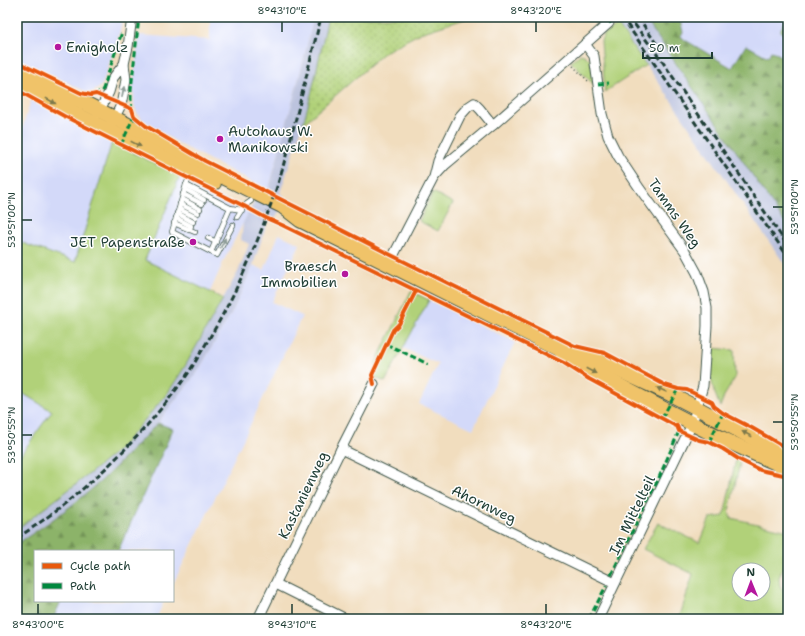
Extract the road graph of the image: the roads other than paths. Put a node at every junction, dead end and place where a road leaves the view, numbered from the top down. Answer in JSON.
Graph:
{"nodes":[{"id":1,"x":132,"y":17,"type":"edge"},
{"id":2,"x":609,"y":23,"type":"dead end"},
{"id":3,"x":585,"y":44,"type":"junction"},
{"id":4,"x":124,"y":64,"type":"junction"},
{"id":5,"x":17,"y":69,"type":"edge"},
{"id":6,"x":17,"y":82,"type":"edge"},
{"id":7,"x":99,"y":110,"type":"junction"},
{"id":8,"x":114,"y":118,"type":"junction"},
{"id":9,"x":493,"y":125,"type":"junction"},
{"id":10,"x":101,"y":127,"type":"junction"},
{"id":11,"x":434,"y":177,"type":"junction"},
{"id":12,"x":181,"y":201,"type":"junction"},
{"id":13,"x":247,"y":206,"type":"junction"},
{"id":14,"x":230,"y":208,"type":"junction"},
{"id":15,"x":199,"y":211,"type":"junction"},
{"id":16,"x":237,"y":217,"type":"dead end"},
{"id":17,"x":300,"y":220,"type":"junction"},
{"id":18,"x":233,"y":225,"type":"dead end"},
{"id":19,"x":195,"y":232,"type":"dead end"},
{"id":20,"x":208,"y":238,"type":"dead end"},
{"id":21,"x":216,"y":242,"type":"junction"},
{"id":22,"x":211,"y":252,"type":"junction"},
{"id":23,"x":389,"y":264,"type":"junction"},
{"id":24,"x":559,"y":349,"type":"junction"},
{"id":25,"x":374,"y":384,"type":"dead end"},
{"id":26,"x":697,"y":408,"type":"junction"},
{"id":27,"x":692,"y":424,"type":"junction"},
{"id":28,"x":341,"y":449,"type":"junction"},
{"id":29,"x":788,"y":457,"type":"edge"},
{"id":30,"x":788,"y":468,"type":"edge"},
{"id":31,"x":276,"y":584,"type":"junction"},
{"id":32,"x":615,"y":584,"type":"junction"},
{"id":33,"x":258,"y":619,"type":"edge"},
{"id":34,"x":346,"y":619,"type":"edge"},
{"id":35,"x":598,"y":619,"type":"edge"}],
"edges":[{"from":1,"to":4,"type":"street"},
{"from":2,"to":3,"type":"street"},
{"from":3,"to":9,"type":"street"},
{"from":3,"to":26,"type":"street","name":"Tamms Weg"},
{"from":4,"to":7,"type":"street"},
{"from":8,"to":4,"type":"street","one_way":true},
{"from":5,"to":7,"type":"main road"},
{"from":6,"to":10,"type":"main road","one_way":true},
{"from":7,"to":8,"type":"main road"},
{"from":7,"to":10,"type":"street"},
{"from":8,"to":10,"type":"street"},
{"from":8,"to":17,"type":"main road"},
{"from":9,"to":11,"type":"street"},
{"from":9,"to":11,"type":"street"},
{"from":10,"to":12,"type":"main road","one_way":true},
{"from":11,"to":23,"type":"street"},
{"from":12,"to":13,"type":"main road"},
{"from":12,"to":14,"type":"lane"},
{"from":12,"to":15,"type":"lane"},
{"from":12,"to":15,"type":"lane"},
{"from":12,"to":15,"type":"lane"},
{"from":12,"to":19,"type":"lane"},
{"from":12,"to":22,"type":"lane"},
{"from":13,"to":14,"type":"lane"},
{"from":13,"to":16,"type":"lane"},
{"from":13,"to":17,"type":"main road"},
{"from":14,"to":21,"type":"lane"},
{"from":17,"to":23,"type":"main road"},
{"from":22,"to":18,"type":"lane","one_way":true},
{"from":20,"to":21,"type":"lane"},
{"from":21,"to":22,"type":"lane"},
{"from":23,"to":24,"type":"main road"},
{"from":26,"to":24,"type":"main road","one_way":true},
{"from":24,"to":27,"type":"main road","one_way":true},
{"from":25,"to":28,"type":"street","name":"Kastanienweg"},
{"from":26,"to":27,"type":"street","name":"Tamms Weg"},
{"from":29,"to":26,"type":"main road","one_way":true},
{"from":27,"to":30,"type":"main road"},
{"from":27,"to":32,"type":"street","name":"Im Mittelteil"},
{"from":28,"to":31,"type":"street","name":"Kastanienweg"},
{"from":28,"to":32,"type":"street","name":"Ahornweg"},
{"from":31,"to":33,"type":"street","name":"Kastanienweg"},
{"from":31,"to":34,"type":"street"},
{"from":32,"to":35,"type":"street","name":"Im Mittelteil"}]}
